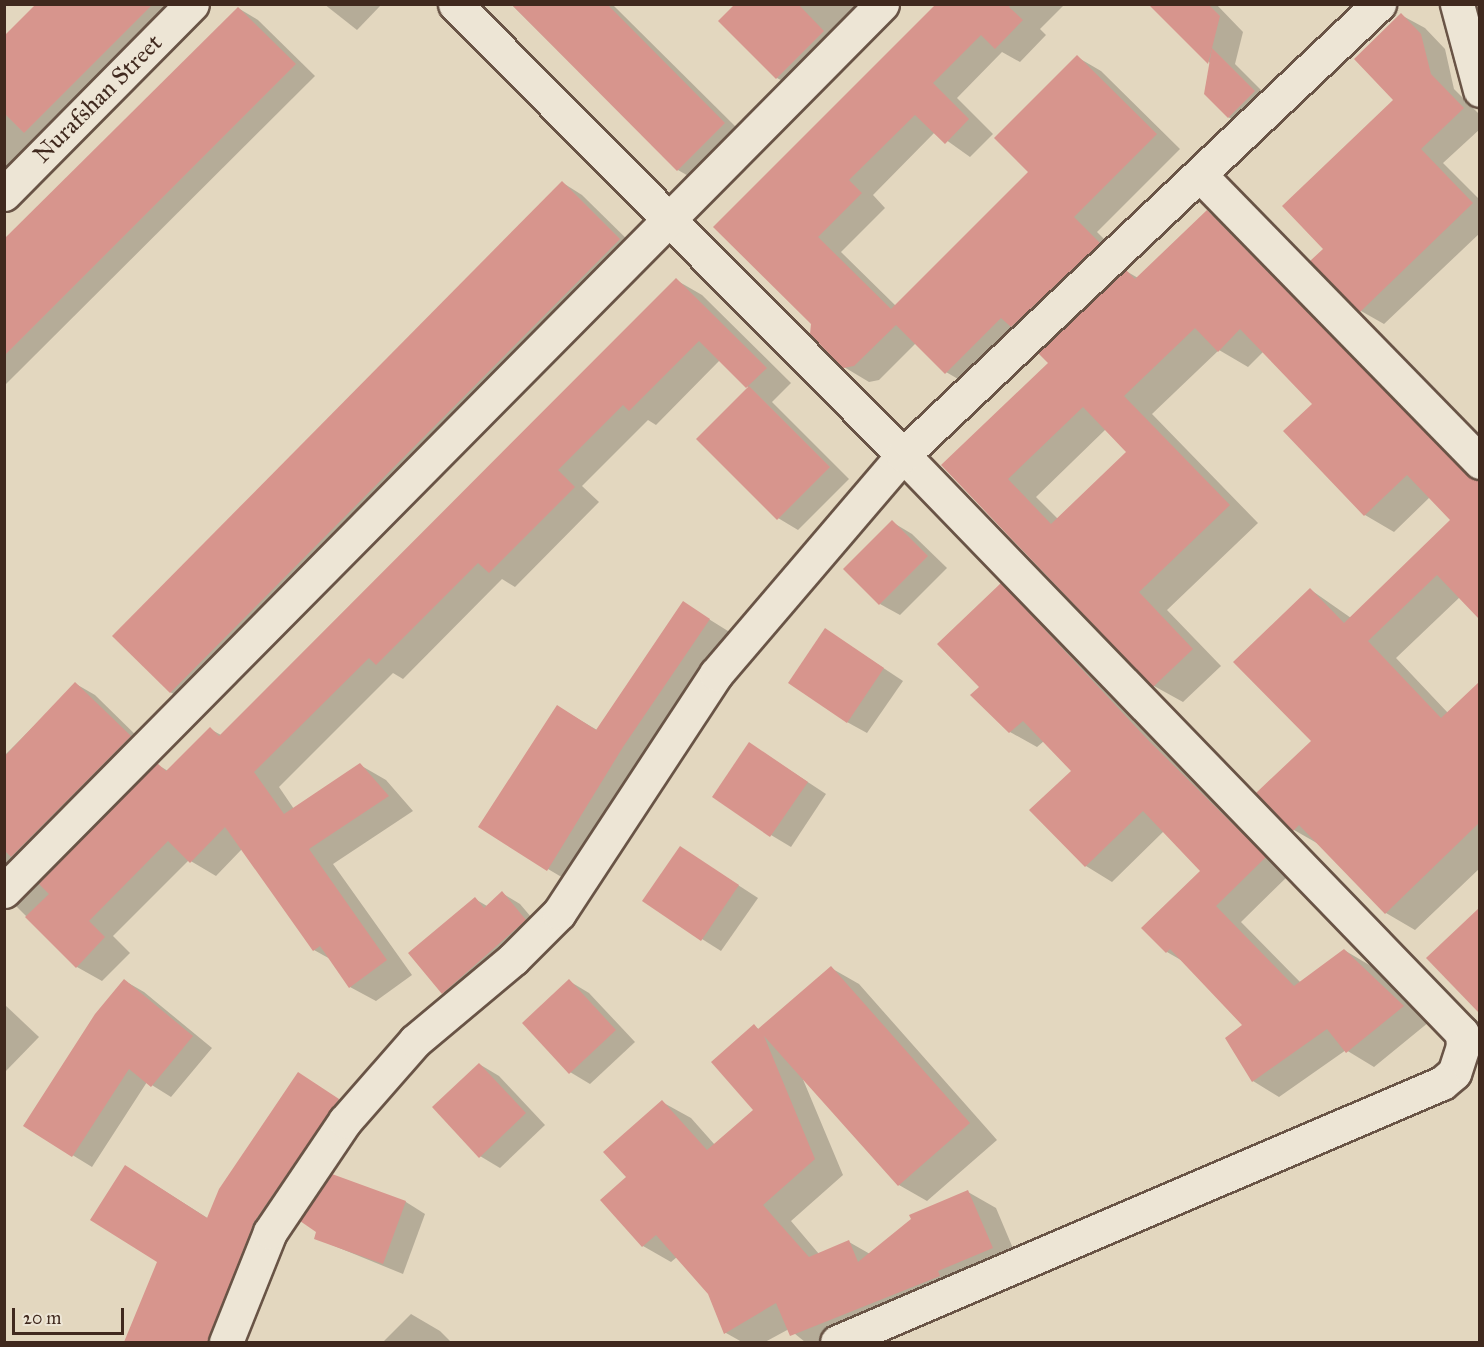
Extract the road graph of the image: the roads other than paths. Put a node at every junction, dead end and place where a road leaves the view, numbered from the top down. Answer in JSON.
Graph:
{"nodes":[{"id":1,"x":192,"y":4,"type":"edge"},
{"id":2,"x":455,"y":4,"type":"edge"},
{"id":3,"x":882,"y":4,"type":"edge"},
{"id":4,"x":1379,"y":4,"type":"edge"},
{"id":5,"x":1457,"y":4,"type":"edge"},
{"id":6,"x":1479,"y":90,"type":"edge"},
{"id":7,"x":1200,"y":175,"type":"junction"},
{"id":8,"x":4,"y":194,"type":"edge"},
{"id":9,"x":668,"y":221,"type":"junction"},
{"id":10,"x":903,"y":455,"type":"junction"},
{"id":11,"x":1479,"y":462,"type":"edge"},
{"id":12,"x":4,"y":891,"type":"edge"},
{"id":13,"x":225,"y":1342,"type":"edge"},
{"id":14,"x":837,"y":1342,"type":"edge"}],
"edges":[{"from":1,"to":8,"type":"street","name":"Nurafshan Street"},
{"from":2,"to":9,"type":"street"},
{"from":3,"to":9,"type":"street"},
{"from":4,"to":7,"type":"street"},
{"from":5,"to":6,"type":"street"},
{"from":7,"to":10,"type":"street"},
{"from":7,"to":11,"type":"street"},
{"from":9,"to":10,"type":"street"},
{"from":9,"to":12,"type":"street"},
{"from":10,"to":13,"type":"street"},
{"from":10,"to":14,"type":"street"}]}
